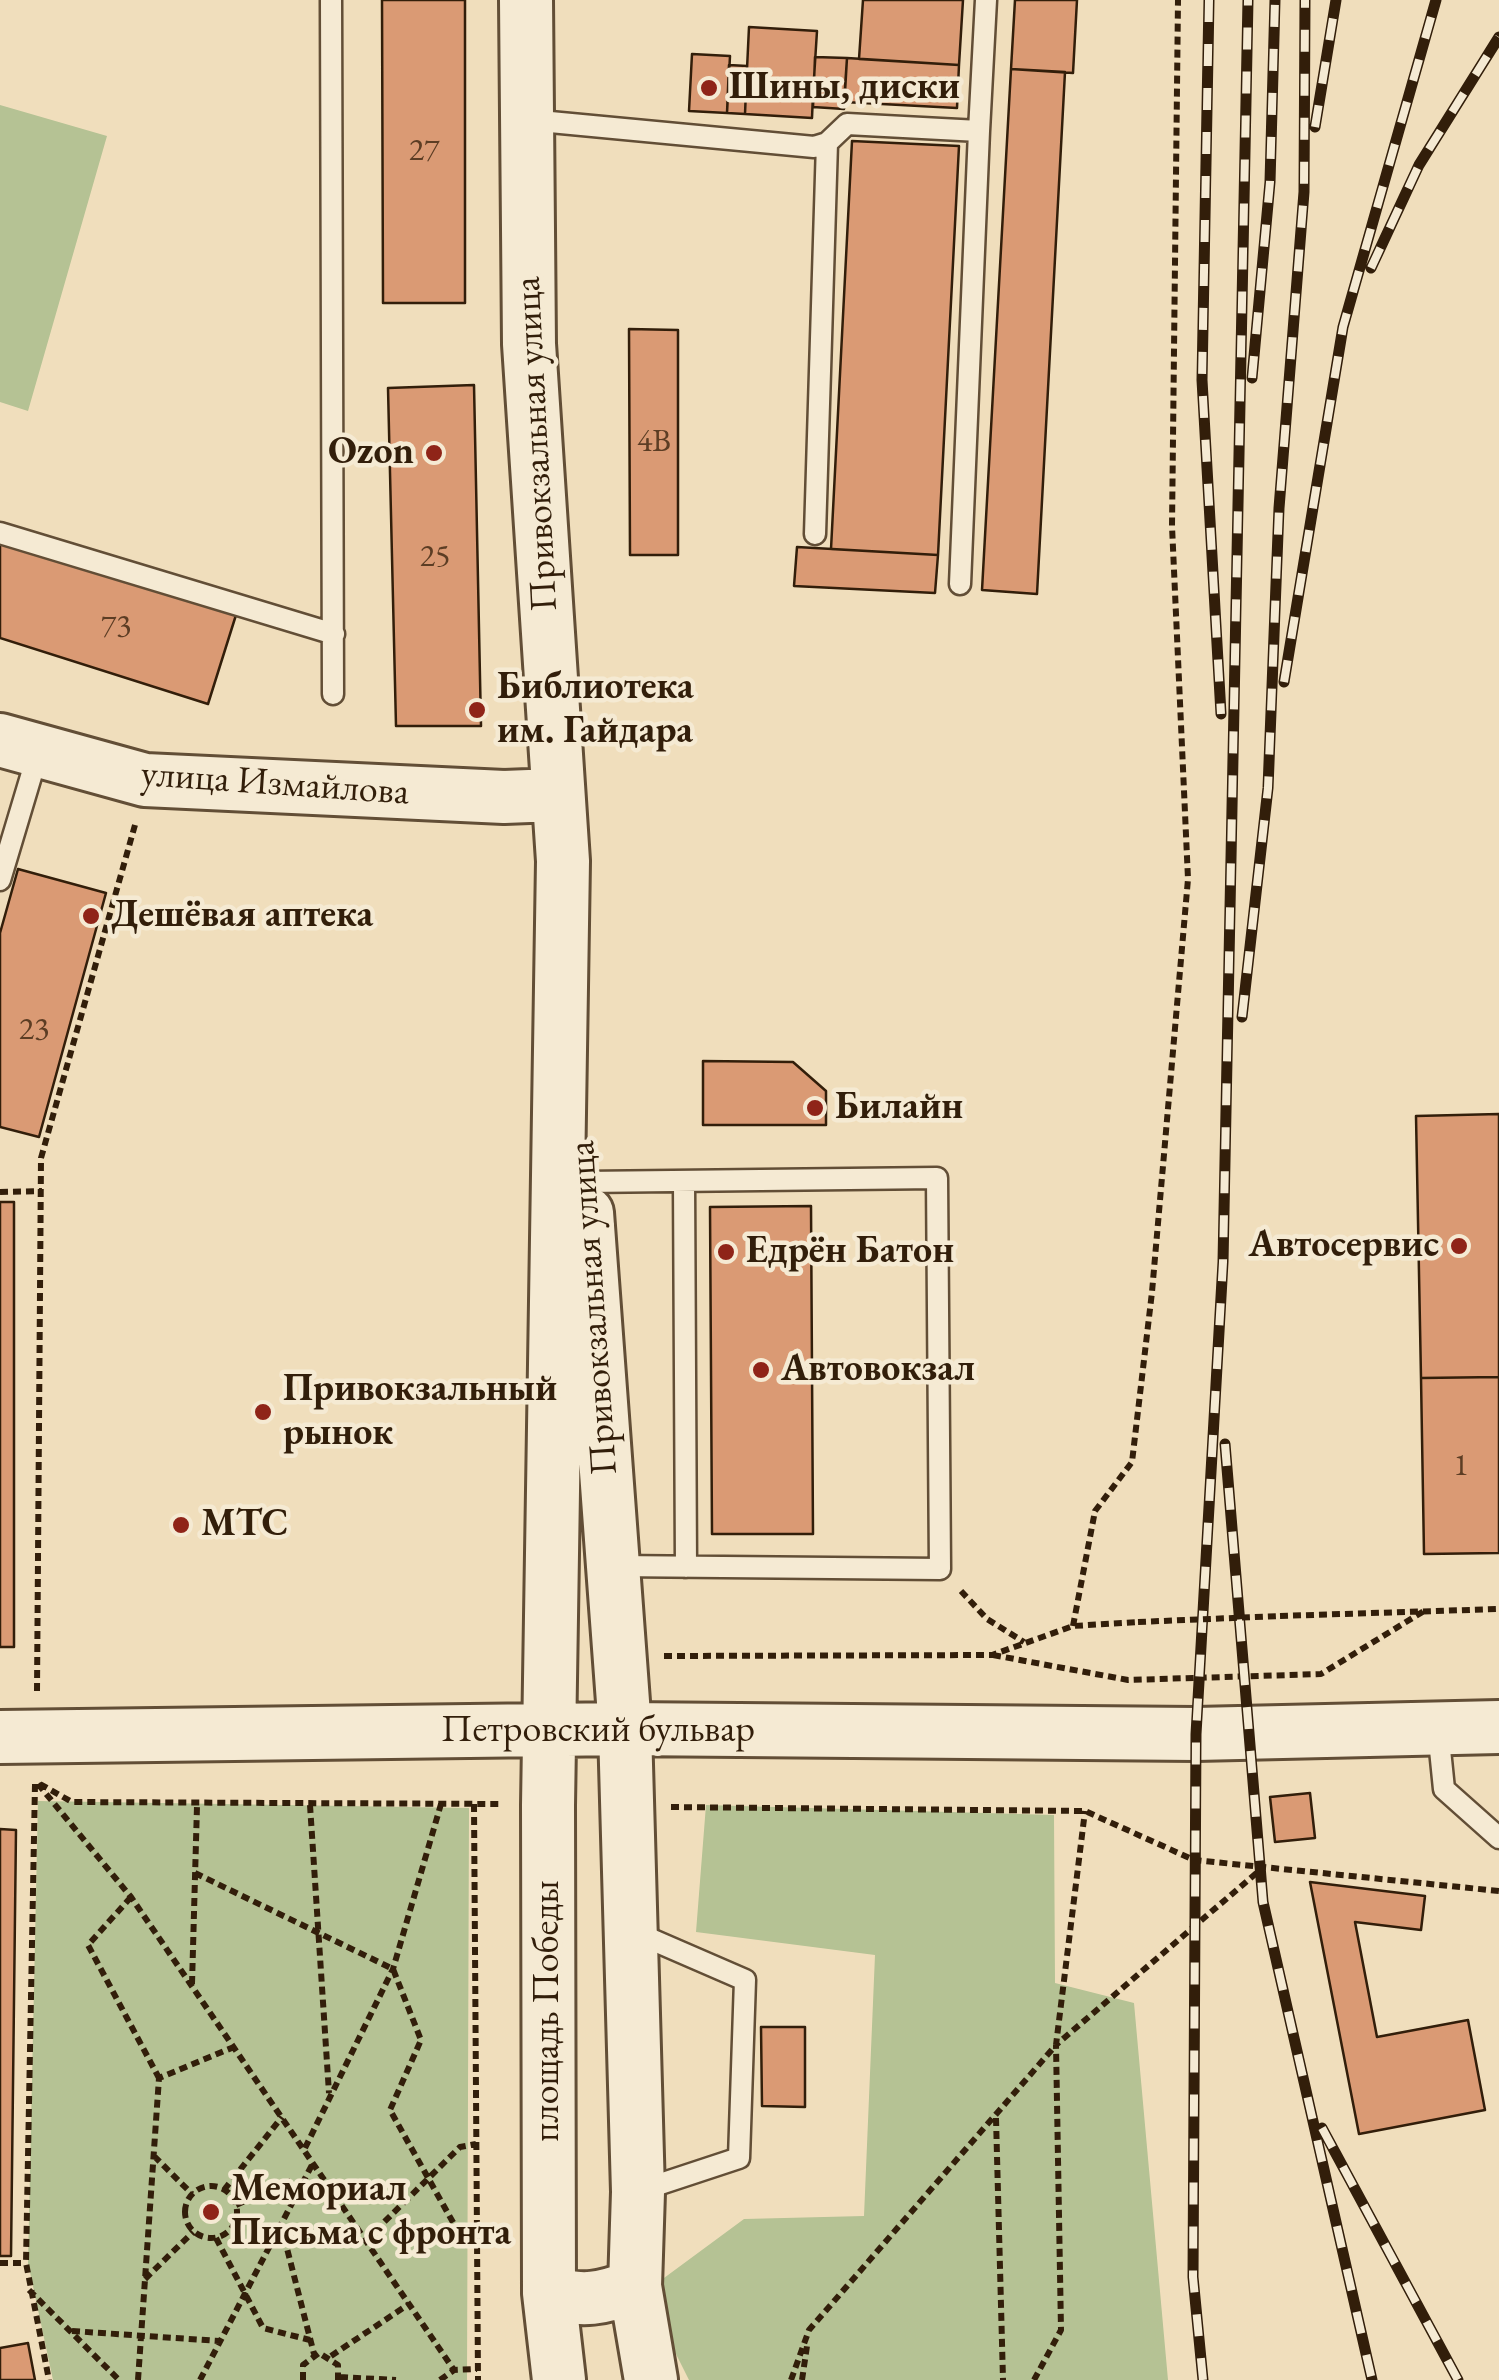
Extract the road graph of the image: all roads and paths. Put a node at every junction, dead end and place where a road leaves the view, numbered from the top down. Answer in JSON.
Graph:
{"nodes":[{"id":1,"x":331,"y":0,"type":"edge"},
{"id":2,"x":526,"y":0,"type":"edge"},
{"id":3,"x":986,"y":0,"type":"edge"},
{"id":4,"x":1178,"y":0,"type":"edge"},
{"id":5,"x":528,"y":120,"type":"junction"},
{"id":6,"x":979,"y":131,"type":"junction"},
{"id":7,"x":827,"y":144,"type":"junction"},
{"id":8,"x":0,"y":533,"type":"edge"},
{"id":9,"x":814,"y":534,"type":"dead end"},
{"id":10,"x":960,"y":584,"type":"dead end"},
{"id":11,"x":334,"y":634,"type":"junction"},
{"id":12,"x":334,"y":694,"type":"dead end"},
{"id":13,"x":20,"y":746,"type":"edge"},
{"id":14,"x":555,"y":795,"type":"junction"},
{"id":15,"x":135,"y":825,"type":"dead end"},
{"id":16,"x":0,"y":880,"type":"edge"},
{"id":17,"x":563,"y":888,"type":"junction"},
{"id":18,"x":684,"y":1181,"type":"junction"},
{"id":19,"x":585,"y":1182,"type":"junction"},
{"id":20,"x":42,"y":1191,"type":"junction"},
{"id":21,"x":0,"y":1192,"type":"edge"},
{"id":22,"x":613,"y":1566,"type":"junction"},
{"id":23,"x":686,"y":1567,"type":"junction"},
{"id":24,"x":940,"y":1568,"type":"junction"},
{"id":25,"x":1499,"y":1610,"type":"edge"},
{"id":26,"x":1424,"y":1612,"type":"junction"},
{"id":27,"x":1072,"y":1626,"type":"junction"},
{"id":28,"x":1026,"y":1643,"type":"junction"},
{"id":29,"x":992,"y":1654,"type":"junction"},
{"id":30,"x":620,"y":1656,"type":"junction"},
{"id":31,"x":1499,"y":1727,"type":"edge"},
{"id":32,"x":1438,"y":1728,"type":"junction"},
{"id":33,"x":625,"y":1729,"type":"junction"},
{"id":34,"x":548,"y":1730,"type":"junction"},
{"id":35,"x":24,"y":1751,"type":"edge"},
{"id":36,"x":441,"y":1804,"type":"junction"},
{"id":37,"x":474,"y":1804,"type":"junction"},
{"id":38,"x":310,"y":1805,"type":"junction"},
{"id":39,"x":548,"y":1805,"type":"junction"},
{"id":40,"x":197,"y":1806,"type":"junction"},
{"id":41,"x":626,"y":1806,"type":"junction"},
{"id":42,"x":1085,"y":1811,"type":"junction"},
{"id":43,"x":1499,"y":1838,"type":"edge"},
{"id":44,"x":1260,"y":1870,"type":"junction"},
{"id":45,"x":195,"y":1873,"type":"junction"},
{"id":46,"x":1499,"y":1890,"type":"edge"},
{"id":47,"x":132,"y":1897,"type":"junction"},
{"id":48,"x":631,"y":1930,"type":"junction"},
{"id":49,"x":316,"y":1931,"type":"junction"},
{"id":50,"x":393,"y":1970,"type":"junction"},
{"id":51,"x":192,"y":1985,"type":"junction"},
{"id":52,"x":1056,"y":2044,"type":"junction"},
{"id":53,"x":234,"y":2047,"type":"junction"},
{"id":54,"x":159,"y":2078,"type":"junction"},
{"id":55,"x":330,"y":2094,"type":"junction"},
{"id":56,"x":282,"y":2116,"type":"junction"},
{"id":57,"x":996,"y":2117,"type":"junction"},
{"id":58,"x":476,"y":2144,"type":"junction"},
{"id":59,"x":304,"y":2149,"type":"junction"},
{"id":60,"x":153,"y":2155,"type":"junction"},
{"id":61,"x":314,"y":2163,"type":"junction"},
{"id":62,"x":428,"y":2178,"type":"junction"},
{"id":63,"x":300,"y":2184,"type":"junction"},
{"id":64,"x":224,"y":2190,"type":"junction"},
{"id":65,"x":638,"y":2192,"type":"junction"},
{"id":66,"x":192,"y":2194,"type":"junction"},
{"id":67,"x":236,"y":2205,"type":"junction"},
{"id":68,"x":281,"y":2223,"type":"junction"},
{"id":69,"x":193,"y":2232,"type":"junction"},
{"id":70,"x":476,"y":2234,"type":"junction"},
{"id":71,"x":216,"y":2238,"type":"junction"},
{"id":72,"x":366,"y":2240,"type":"junction"},
{"id":73,"x":0,"y":2263,"type":"edge"},
{"id":74,"x":26,"y":2264,"type":"junction"},
{"id":75,"x":145,"y":2279,"type":"junction"},
{"id":76,"x":635,"y":2286,"type":"junction"},
{"id":77,"x":28,"y":2289,"type":"junction"},
{"id":78,"x":549,"y":2292,"type":"junction"},
{"id":79,"x":244,"y":2295,"type":"junction"},
{"id":80,"x":410,"y":2304,"type":"junction"},
{"id":81,"x":809,"y":2330,"type":"junction"},
{"id":82,"x":72,"y":2331,"type":"junction"},
{"id":83,"x":141,"y":2336,"type":"junction"},
{"id":84,"x":220,"y":2340,"type":"junction"},
{"id":85,"x":310,"y":2340,"type":"junction"},
{"id":86,"x":314,"y":2354,"type":"junction"},
{"id":87,"x":330,"y":2356,"type":"junction"},
{"id":88,"x":477,"y":2368,"type":"junction"},
{"id":89,"x":454,"y":2370,"type":"junction"},
{"id":90,"x":339,"y":2378,"type":"edge"},
{"id":91,"x":49,"y":2380,"type":"edge"},
{"id":92,"x":120,"y":2380,"type":"edge"},
{"id":93,"x":138,"y":2380,"type":"edge"},
{"id":94,"x":200,"y":2380,"type":"edge"},
{"id":95,"x":304,"y":2380,"type":"edge"},
{"id":96,"x":396,"y":2380,"type":"edge"},
{"id":97,"x":440,"y":2380,"type":"edge"},
{"id":98,"x":478,"y":2380,"type":"edge"},
{"id":99,"x":559,"y":2380,"type":"edge"},
{"id":100,"x":651,"y":2380,"type":"edge"},
{"id":101,"x":791,"y":2380,"type":"edge"},
{"id":102,"x":802,"y":2380,"type":"edge"},
{"id":103,"x":1003,"y":2380,"type":"edge"},
{"id":104,"x":1034,"y":2380,"type":"edge"}],
"edges":[{"from":1,"to":11,"type":"lane"},
{"from":2,"to":5,"type":"street","name":"Привокзальная улица"},
{"from":3,"to":6,"type":"lane"},
{"from":4,"to":27,"type":"path"},
{"from":5,"to":7,"type":"lane"},
{"from":5,"to":14,"type":"street","name":"Привокзальная улица"},
{"from":6,"to":7,"type":"lane"},
{"from":6,"to":10,"type":"lane"},
{"from":7,"to":9,"type":"lane"},
{"from":8,"to":11,"type":"lane"},
{"from":11,"to":12,"type":"lane"},
{"from":13,"to":14,"type":"street","name":"улица Измайлова"},
{"from":13,"to":16,"type":"lane"},
{"from":14,"to":17,"type":"street","name":"Привокзальная улица"},
{"from":15,"to":20,"type":"path"},
{"from":17,"to":19,"type":"street","name":"Привокзальная улица"},
{"from":17,"to":34,"type":"street","name":"Привокзальная улица"},
{"from":18,"to":19,"type":"lane"},
{"from":18,"to":23,"type":"lane"},
{"from":18,"to":24,"type":"lane"},
{"from":19,"to":22,"type":"street","name":"Привокзальная улица"},
{"from":20,"to":21,"type":"path"},
{"from":20,"to":35,"type":"path"},
{"from":22,"to":23,"type":"lane"},
{"from":22,"to":30,"type":"street","name":"Привокзальная улица"},
{"from":23,"to":24,"type":"lane"},
{"from":24,"to":28,"type":"path"},
{"from":25,"to":26,"type":"path"},
{"from":26,"to":27,"type":"path","bridge":true},
{"from":26,"to":29,"type":"path"},
{"from":27,"to":28,"type":"path"},
{"from":28,"to":29,"type":"path"},
{"from":29,"to":30,"type":"path"},
{"from":30,"to":33,"type":"street","name":"Привокзальная улица"},
{"from":31,"to":32,"type":"street","name":"Петровский бульвар"},
{"from":32,"to":33,"type":"street","name":"Петровский бульвар"},
{"from":32,"to":43,"type":"lane"},
{"from":33,"to":34,"type":"street","name":"Петровский бульвар"},
{"from":33,"to":41,"type":"street"},
{"from":34,"to":35,"type":"street","name":"Петровский бульвар"},
{"from":34,"to":39,"type":"street","name":"площадь Победы"},
{"from":35,"to":40,"type":"path"},
{"from":35,"to":47,"type":"path"},
{"from":35,"to":74,"type":"path"},
{"from":36,"to":37,"type":"path"},
{"from":36,"to":38,"type":"path"},
{"from":36,"to":50,"type":"path"},
{"from":37,"to":39,"type":"path"},
{"from":37,"to":58,"type":"path"},
{"from":38,"to":40,"type":"path"},
{"from":38,"to":49,"type":"path"},
{"from":39,"to":78,"type":"street","name":"площадь Победы"},
{"from":40,"to":45,"type":"path"},
{"from":41,"to":42,"type":"path"},
{"from":41,"to":48,"type":"street"},
{"from":42,"to":44,"type":"path"},
{"from":42,"to":52,"type":"path"},
{"from":44,"to":46,"type":"path"},
{"from":44,"to":52,"type":"path"},
{"from":45,"to":49,"type":"path"},
{"from":45,"to":51,"type":"path"},
{"from":47,"to":51,"type":"path"},
{"from":47,"to":54,"type":"path"},
{"from":48,"to":65,"type":"street"},
{"from":48,"to":65,"type":"lane"},
{"from":49,"to":50,"type":"path"},
{"from":49,"to":55,"type":"path"},
{"from":50,"to":55,"type":"path"},
{"from":50,"to":62,"type":"path"},
{"from":51,"to":53,"type":"path"},
{"from":52,"to":57,"type":"path"},
{"from":52,"to":104,"type":"path"},
{"from":53,"to":54,"type":"path"},
{"from":53,"to":56,"type":"path"},
{"from":54,"to":60,"type":"path"},
{"from":55,"to":59,"type":"path"},
{"from":56,"to":59,"type":"path"},
{"from":56,"to":64,"type":"path"},
{"from":57,"to":81,"type":"path"},
{"from":57,"to":103,"type":"path"},
{"from":58,"to":62,"type":"path"},
{"from":58,"to":70,"type":"path"},
{"from":59,"to":61,"type":"path"},
{"from":60,"to":66,"type":"path"},
{"from":60,"to":75,"type":"path"},
{"from":61,"to":63,"type":"path"},
{"from":61,"to":72,"type":"path"},
{"from":62,"to":70,"type":"path"},
{"from":62,"to":72,"type":"path"},
{"from":63,"to":67,"type":"path"},
{"from":63,"to":68,"type":"path"},
{"from":64,"to":66,"type":"path"},
{"from":64,"to":67,"type":"path"},
{"from":65,"to":76,"type":"street"},
{"from":66,"to":69,"type":"path"},
{"from":67,"to":71,"type":"path"},
{"from":68,"to":79,"type":"path"},
{"from":68,"to":85,"type":"path"},
{"from":69,"to":71,"type":"path"},
{"from":69,"to":75,"type":"path"},
{"from":70,"to":88,"type":"path"},
{"from":71,"to":79,"type":"path"},
{"from":72,"to":80,"type":"path"},
{"from":73,"to":74,"type":"path"},
{"from":74,"to":77,"type":"path"},
{"from":75,"to":83,"type":"path"},
{"from":76,"to":78,"type":"street"},
{"from":76,"to":100,"type":"street"},
{"from":77,"to":82,"type":"path"},
{"from":77,"to":91,"type":"path"},
{"from":78,"to":99,"type":"street","name":"площадь Победы"},
{"from":79,"to":84,"type":"path"},
{"from":79,"to":85,"type":"path"},
{"from":80,"to":87,"type":"path"},
{"from":80,"to":89,"type":"path"},
{"from":81,"to":101,"type":"path"},
{"from":81,"to":102,"type":"path"},
{"from":82,"to":83,"type":"path"},
{"from":82,"to":92,"type":"path"},
{"from":83,"to":84,"type":"path"},
{"from":83,"to":93,"type":"path"},
{"from":84,"to":94,"type":"path"},
{"from":85,"to":86,"type":"path"},
{"from":86,"to":87,"type":"path"},
{"from":86,"to":95,"type":"path"},
{"from":87,"to":90,"type":"path"},
{"from":88,"to":89,"type":"path"},
{"from":88,"to":98,"type":"path"},
{"from":89,"to":97,"type":"path"},
{"from":90,"to":96,"type":"path"}]}
